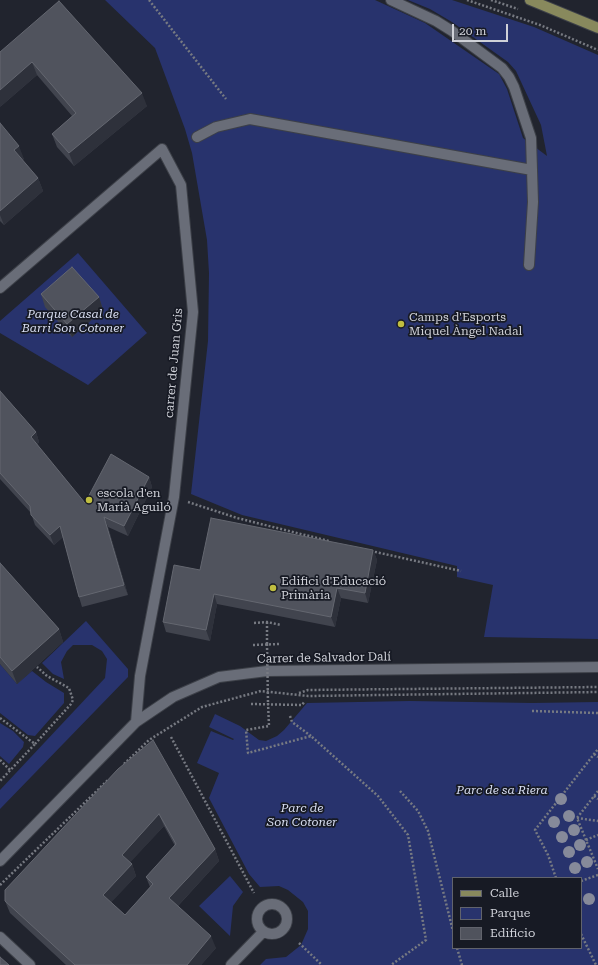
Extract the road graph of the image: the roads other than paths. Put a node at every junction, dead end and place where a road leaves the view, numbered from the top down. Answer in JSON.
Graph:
{"nodes":[{"id":1,"x":391,"y":0,"type":"edge"},
{"id":2,"x":530,"y":0,"type":"edge"},
{"id":3,"x":598,"y":28,"type":"edge"},
{"id":4,"x":197,"y":137,"type":"dead end"},
{"id":5,"x":532,"y":170,"type":"junction"},
{"id":6,"x":529,"y":264,"type":"dead end"},
{"id":7,"x":0,"y":288,"type":"edge"},
{"id":8,"x":598,"y":667,"type":"edge"},
{"id":9,"x":136,"y":722,"type":"junction"},
{"id":10,"x":0,"y":861,"type":"edge"},
{"id":11,"x":263,"y":932,"type":"dead end"},
{"id":12,"x":0,"y":936,"type":"edge"},
{"id":13,"x":30,"y":965,"type":"edge"},
{"id":14,"x":231,"y":965,"type":"edge"}],
"edges":[{"from":1,"to":5,"type":"street"},
{"from":2,"to":3,"type":"main road"},
{"from":4,"to":5,"type":"street"},
{"from":5,"to":6,"type":"street"},
{"from":7,"to":9,"type":"street","name":"carrer de Juan Gris"},
{"from":8,"to":9,"type":"street","name":"Carrer de Salvador Dalí"},
{"from":9,"to":10,"type":"street","name":"Carrer de Salvador Dalí"},
{"from":11,"to":14,"type":"street"},
{"from":12,"to":13,"type":"street"}]}
